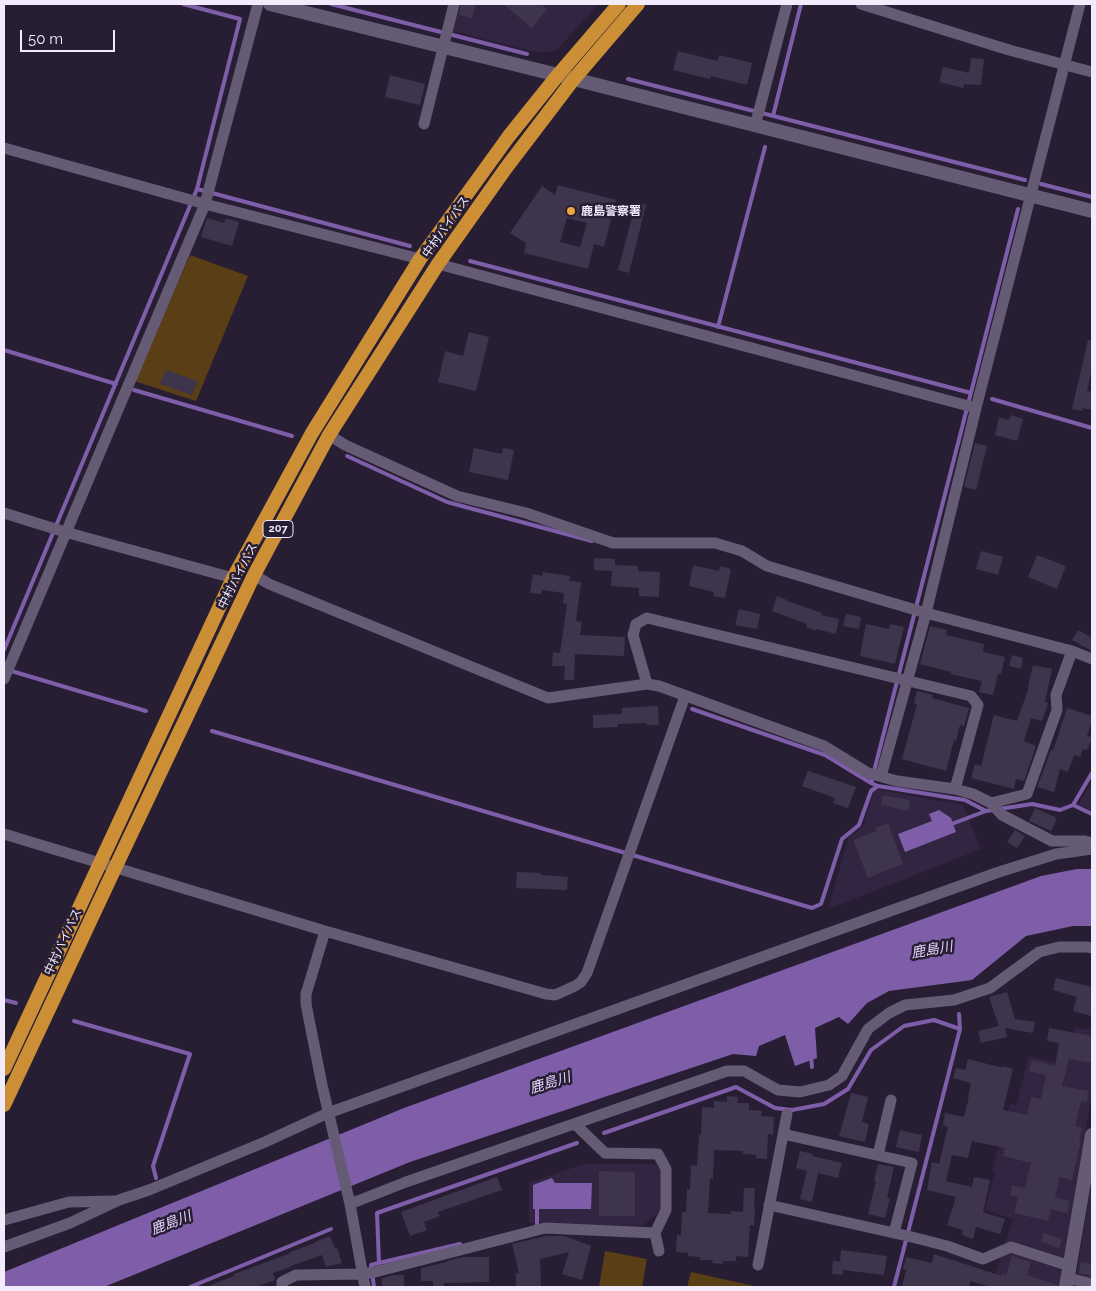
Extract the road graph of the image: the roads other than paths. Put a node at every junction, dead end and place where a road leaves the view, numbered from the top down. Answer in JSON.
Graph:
{"nodes":[{"id":1,"x":258,"y":4,"type":"edge"},
{"id":2,"x":270,"y":4,"type":"edge"},
{"id":3,"x":454,"y":4,"type":"edge"},
{"id":4,"x":619,"y":4,"type":"edge"},
{"id":5,"x":638,"y":4,"type":"edge"},
{"id":6,"x":787,"y":4,"type":"edge"},
{"id":7,"x":862,"y":4,"type":"edge"},
{"id":8,"x":1080,"y":4,"type":"edge"},
{"id":9,"x":446,"y":38,"type":"junction"},
{"id":10,"x":1065,"y":64,"type":"junction"},
{"id":11,"x":1092,"y":72,"type":"edge"},
{"id":12,"x":558,"y":76,"type":"junction"},
{"id":13,"x":574,"y":80,"type":"junction"},
{"id":14,"x":758,"y":117,"type":"junction"},
{"id":15,"x":424,"y":124,"type":"dead end"},
{"id":16,"x":4,"y":148,"type":"edge"},
{"id":17,"x":1031,"y":196,"type":"junction"},
{"id":18,"x":205,"y":204,"type":"junction"},
{"id":19,"x":1092,"y":212,"type":"edge"},
{"id":20,"x":420,"y":259,"type":"junction"},
{"id":21,"x":438,"y":264,"type":"junction"},
{"id":22,"x":976,"y":408,"type":"junction"},
{"id":23,"x":329,"y":435,"type":"junction"},
{"id":24,"x":4,"y":513,"type":"edge"},
{"id":25,"x":65,"y":532,"type":"junction"},
{"id":26,"x":254,"y":575,"type":"junction"},
{"id":27,"x":233,"y":578,"type":"junction"},
{"id":28,"x":926,"y":613,"type":"junction"},
{"id":29,"x":1072,"y":651,"type":"junction"},
{"id":30,"x":1092,"y":659,"type":"edge"},
{"id":31,"x":4,"y":679,"type":"edge"},
{"id":32,"x":907,"y":679,"type":"junction"},
{"id":33,"x":647,"y":684,"type":"junction"},
{"id":34,"x":686,"y":696,"type":"junction"},
{"id":35,"x":880,"y":776,"type":"junction"},
{"id":36,"x":955,"y":789,"type":"junction"},
{"id":37,"x":991,"y":802,"type":"junction"},
{"id":38,"x":4,"y":834,"type":"edge"},
{"id":39,"x":1092,"y":843,"type":"edge"},
{"id":40,"x":1092,"y":849,"type":"edge"},
{"id":41,"x":100,"y":863,"type":"junction"},
{"id":42,"x":115,"y":868,"type":"junction"},
{"id":43,"x":326,"y":931,"type":"junction"},
{"id":44,"x":1092,"y":948,"type":"edge"},
{"id":45,"x":4,"y":1069,"type":"edge"},
{"id":46,"x":891,"y":1100,"type":"dead end"},
{"id":47,"x":4,"y":1105,"type":"edge"},
{"id":48,"x":328,"y":1113,"type":"junction"},
{"id":49,"x":787,"y":1114,"type":"dead end"},
{"id":50,"x":575,"y":1124,"type":"junction"},
{"id":51,"x":783,"y":1134,"type":"junction"},
{"id":52,"x":1092,"y":1134,"type":"edge"},
{"id":53,"x":878,"y":1155,"type":"junction"},
{"id":54,"x":119,"y":1200,"type":"junction"},
{"id":55,"x":350,"y":1204,"type":"junction"},
{"id":56,"x":770,"y":1205,"type":"junction"},
{"id":57,"x":4,"y":1220,"type":"edge"},
{"id":58,"x":655,"y":1233,"type":"junction"},
{"id":59,"x":903,"y":1235,"type":"junction"},
{"id":60,"x":4,"y":1247,"type":"edge"},
{"id":61,"x":659,"y":1251,"type":"dead end"},
{"id":62,"x":758,"y":1265,"type":"dead end"},
{"id":63,"x":369,"y":1273,"type":"junction"},
{"id":64,"x":1068,"y":1277,"type":"edge"},
{"id":65,"x":1092,"y":1284,"type":"edge"},
{"id":66,"x":282,"y":1287,"type":"edge"},
{"id":67,"x":365,"y":1287,"type":"edge"}],
"edges":[{"from":1,"to":18,"type":"street"},
{"from":2,"to":9,"type":"street"},
{"from":3,"to":9,"type":"street"},
{"from":4,"to":12,"type":"highway","name":"中村バイパス","number":"207"},
{"from":5,"to":13,"type":"highway","name":"中村バイパス","number":"207"},
{"from":6,"to":14,"type":"street"},
{"from":7,"to":10,"type":"street"},
{"from":8,"to":10,"type":"street"},
{"from":9,"to":12,"type":"street"},
{"from":9,"to":15,"type":"street"},
{"from":10,"to":11,"type":"street"},
{"from":10,"to":17,"type":"street"},
{"from":12,"to":13,"type":"street"},
{"from":12,"to":20,"type":"highway","name":"中村バイパス","number":"207"},
{"from":13,"to":14,"type":"street"},
{"from":13,"to":21,"type":"highway","name":"中村バイパス","number":"207"},
{"from":14,"to":17,"type":"street"},
{"from":16,"to":18,"type":"street"},
{"from":17,"to":19,"type":"street"},
{"from":17,"to":22,"type":"street"},
{"from":18,"to":20,"type":"street"},
{"from":18,"to":25,"type":"street"},
{"from":20,"to":27,"type":"highway","name":"中村バイパス","number":"207"},
{"from":21,"to":22,"type":"street"},
{"from":21,"to":23,"type":"highway","name":"中村バイパス","number":"207"},
{"from":22,"to":28,"type":"street"},
{"from":23,"to":26,"type":"highway","name":"中村バイパス","number":"207"},
{"from":23,"to":28,"type":"street"},
{"from":24,"to":25,"type":"street"},
{"from":25,"to":27,"type":"street"},
{"from":25,"to":31,"type":"street"},
{"from":26,"to":33,"type":"street"},
{"from":26,"to":42,"type":"highway","name":"中村バイパス","number":"207"},
{"from":27,"to":41,"type":"highway","name":"中村バイパス","number":"207"},
{"from":28,"to":29,"type":"street"},
{"from":28,"to":32,"type":"street"},
{"from":29,"to":30,"type":"street"},
{"from":29,"to":37,"type":"street"},
{"from":32,"to":33,"type":"street"},
{"from":32,"to":35,"type":"street"},
{"from":32,"to":36,"type":"street"},
{"from":33,"to":34,"type":"street"},
{"from":34,"to":35,"type":"street"},
{"from":34,"to":43,"type":"street"},
{"from":35,"to":36,"type":"street"},
{"from":36,"to":37,"type":"street"},
{"from":37,"to":39,"type":"street"},
{"from":38,"to":41,"type":"street"},
{"from":40,"to":48,"type":"street"},
{"from":41,"to":42,"type":"street"},
{"from":41,"to":45,"type":"highway","name":"中村バイパス","number":"207"},
{"from":42,"to":43,"type":"street"},
{"from":42,"to":47,"type":"highway","name":"中村バイパス","number":"207"},
{"from":43,"to":48,"type":"street"},
{"from":44,"to":50,"type":"street"},
{"from":46,"to":53,"type":"street"},
{"from":48,"to":54,"type":"street"},
{"from":48,"to":55,"type":"street"},
{"from":49,"to":51,"type":"street"},
{"from":50,"to":55,"type":"street"},
{"from":50,"to":58,"type":"street"},
{"from":51,"to":53,"type":"street"},
{"from":51,"to":56,"type":"street"},
{"from":52,"to":64,"type":"street"},
{"from":53,"to":59,"type":"street"},
{"from":54,"to":57,"type":"street"},
{"from":54,"to":60,"type":"street"},
{"from":55,"to":63,"type":"street"},
{"from":56,"to":59,"type":"street"},
{"from":56,"to":62,"type":"street"},
{"from":58,"to":61,"type":"street"},
{"from":58,"to":63,"type":"street"},
{"from":59,"to":64,"type":"street"},
{"from":63,"to":66,"type":"street"},
{"from":63,"to":67,"type":"street"},
{"from":64,"to":65,"type":"street"}]}
